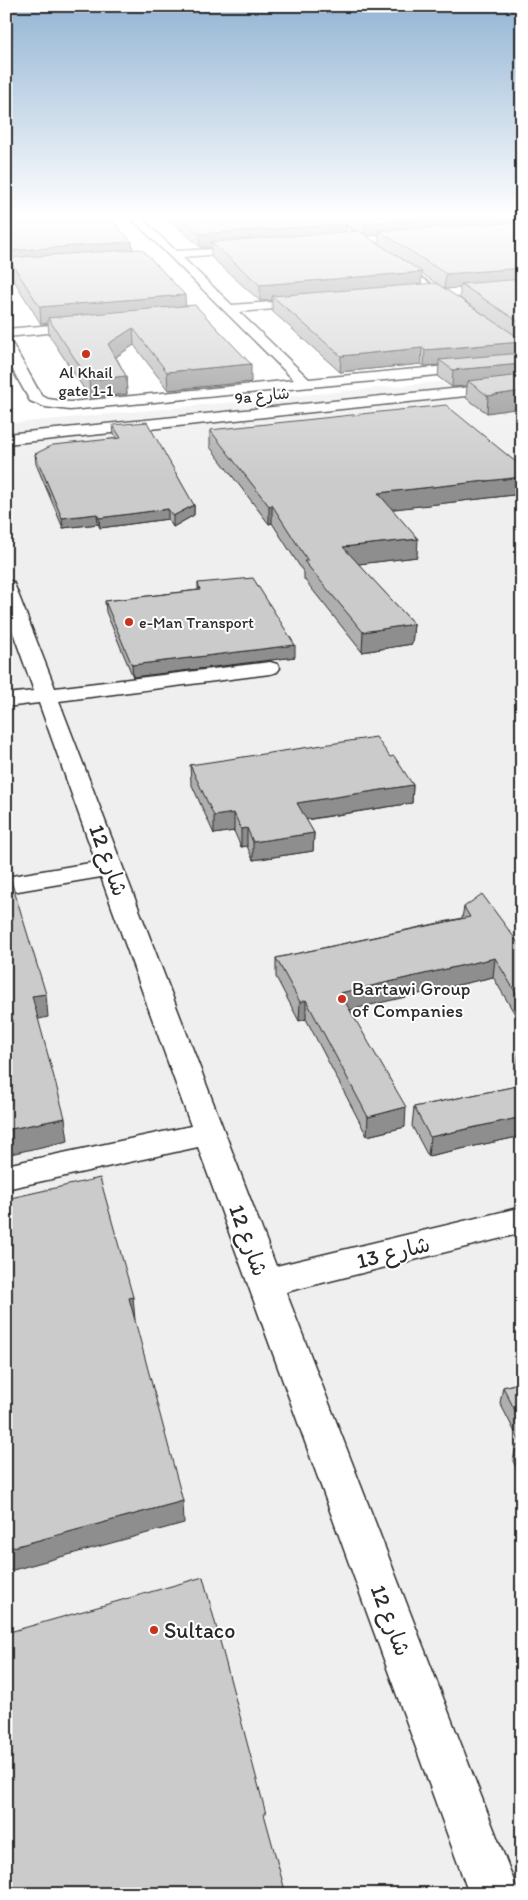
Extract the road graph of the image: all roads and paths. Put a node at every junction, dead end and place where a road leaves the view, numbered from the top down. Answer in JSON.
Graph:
{"nodes":[{"id":1,"x":223,"y":304,"type":"edge"},
{"id":2,"x":302,"y":304,"type":"edge"},
{"id":3,"x":454,"y":304,"type":"edge"},
{"id":4,"x":230,"y":311,"type":"junction"},
{"id":5,"x":466,"y":311,"type":"edge"},
{"id":6,"x":213,"y":314,"type":"dead end"},
{"id":7,"x":95,"y":325,"type":"edge"},
{"id":8,"x":6,"y":333,"type":"edge"},
{"id":9,"x":6,"y":345,"type":"edge"},
{"id":10,"x":522,"y":362,"type":"edge"},
{"id":11,"x":306,"y":384,"type":"junction"},
{"id":12,"x":522,"y":386,"type":"edge"},
{"id":13,"x":6,"y":439,"type":"edge"},
{"id":14,"x":6,"y":586,"type":"edge"},
{"id":15,"x":270,"y":668,"type":"dead end"},
{"id":16,"x":48,"y":695,"type":"junction"},
{"id":17,"x":6,"y":701,"type":"edge"},
{"id":18,"x":112,"y":867,"type":"junction"},
{"id":19,"x":6,"y":885,"type":"edge"},
{"id":20,"x":210,"y":1133,"type":"junction"},
{"id":21,"x":6,"y":1177,"type":"edge"},
{"id":22,"x":522,"y":1220,"type":"edge"},
{"id":23,"x":264,"y":1284,"type":"junction"},
{"id":24,"x":494,"y":1894,"type":"edge"}],
"edges":[{"from":1,"to":4,"type":"street"},
{"from":2,"to":4,"type":"street"},
{"from":3,"to":5,"type":"street"},
{"from":4,"to":6,"type":"street"},
{"from":4,"to":11,"type":"street"},
{"from":7,"to":8,"type":"street"},
{"from":9,"to":11,"type":"street"},
{"from":10,"to":11,"type":"street"},
{"from":12,"to":13,"type":"street","name":"9a شارع"},
{"from":14,"to":16,"type":"street","name":"شارع 12"},
{"from":15,"to":16,"type":"street"},
{"from":16,"to":17,"type":"street"},
{"from":16,"to":18,"type":"street","name":"شارع 12"},
{"from":18,"to":19,"type":"street"},
{"from":18,"to":20,"type":"street","name":"شارع 12"},
{"from":20,"to":21,"type":"street"},
{"from":20,"to":23,"type":"street","name":"شارع 12"},
{"from":22,"to":23,"type":"street","name":"شارع 13"},
{"from":23,"to":24,"type":"street","name":"شارع 12"}]}
